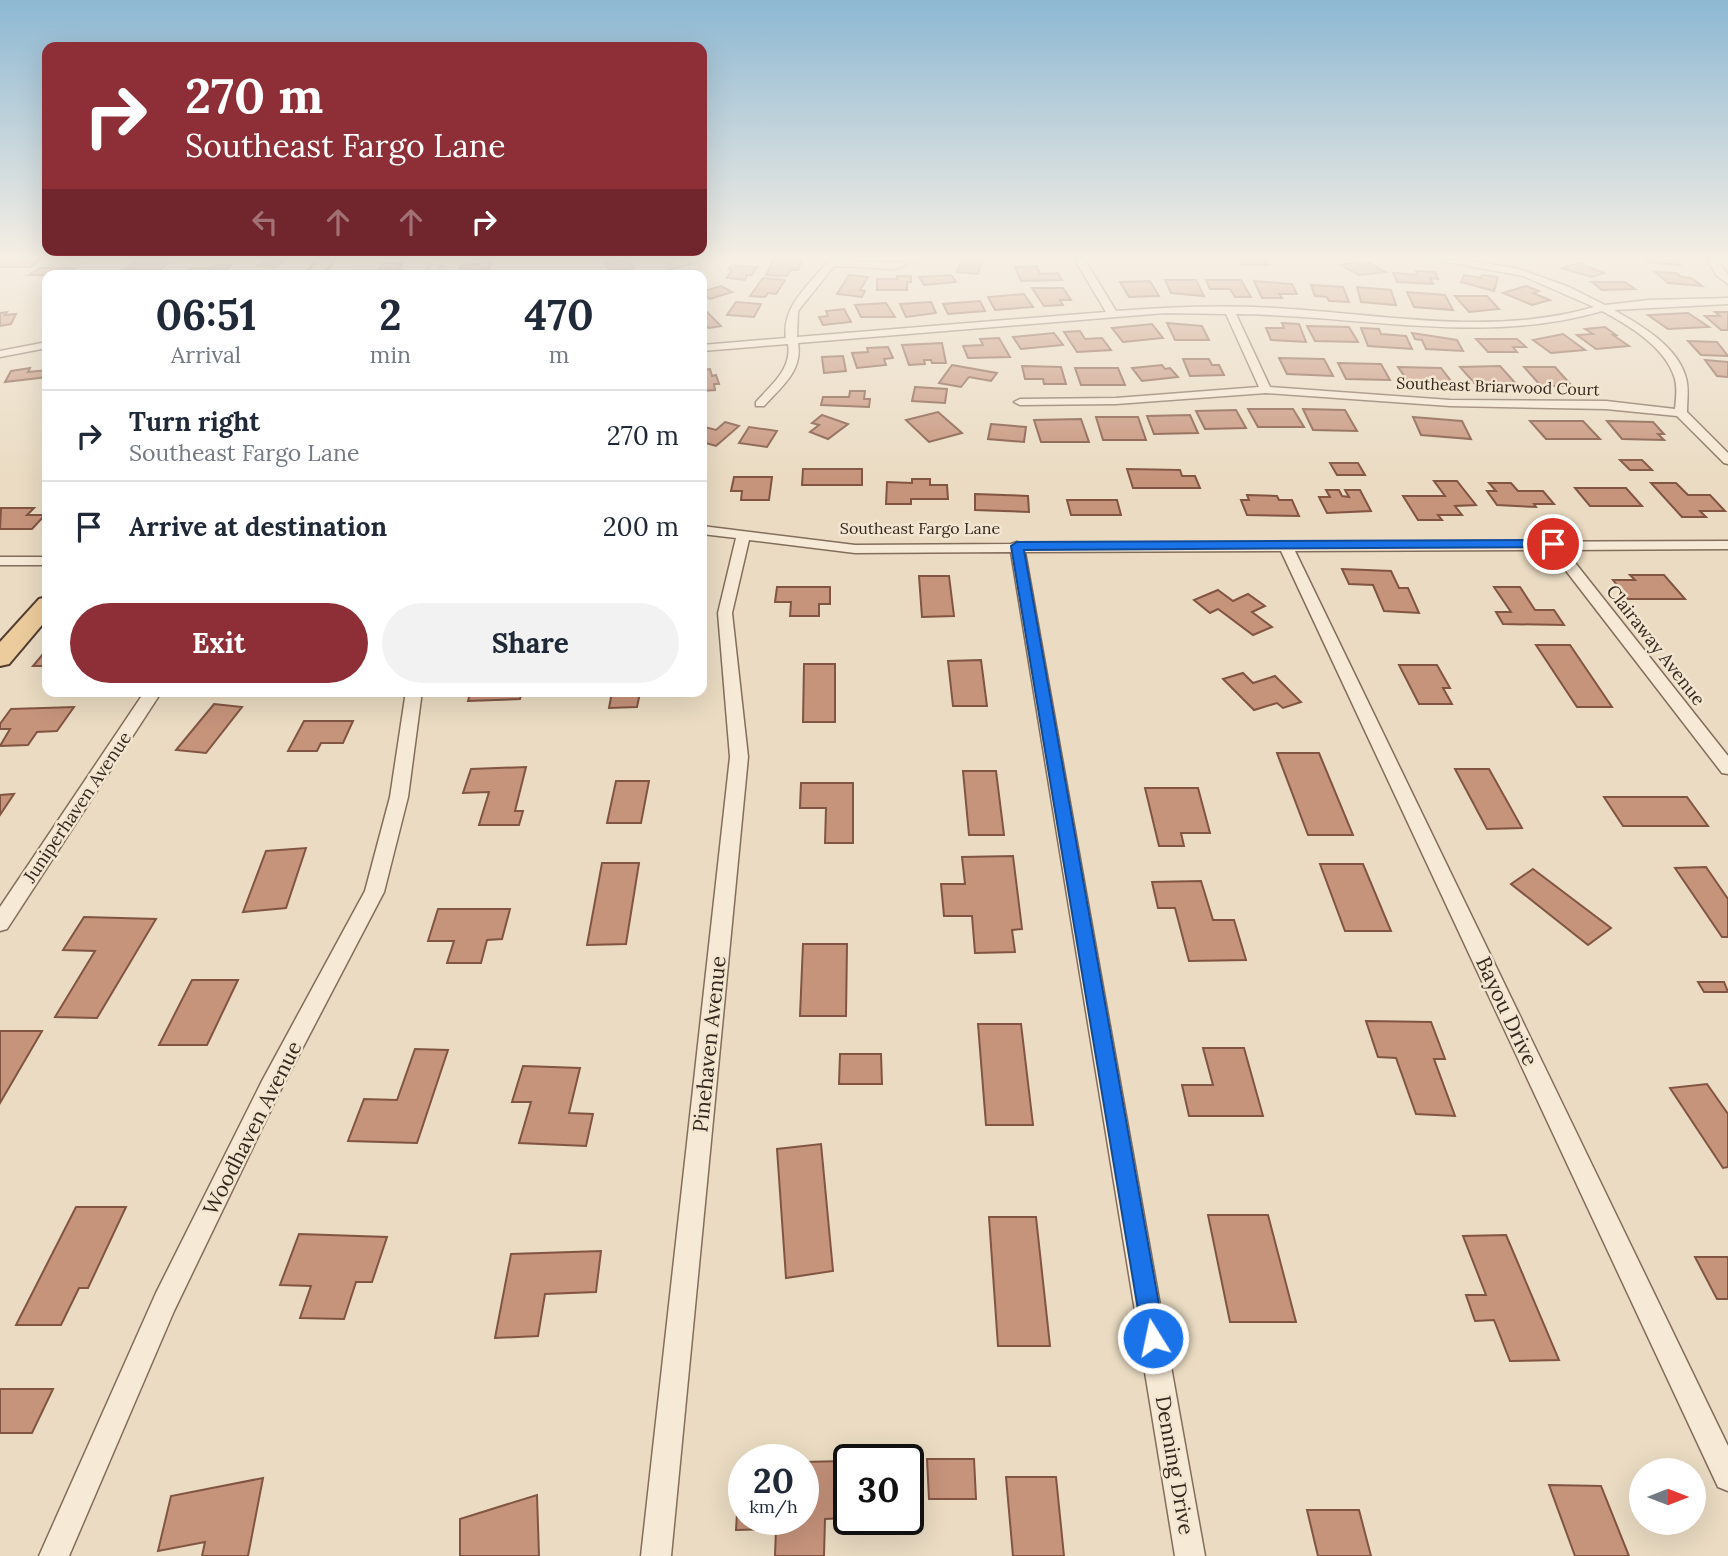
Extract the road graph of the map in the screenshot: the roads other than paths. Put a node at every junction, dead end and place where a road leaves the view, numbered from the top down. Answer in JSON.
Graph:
{"nodes":[{"id":1,"x":791,"y":333,"type":"edge"},
{"id":2,"x":896,"y":333,"type":"edge"},
{"id":3,"x":1239,"y":333,"type":"edge"},
{"id":4,"x":1642,"y":333,"type":"edge"},
{"id":5,"x":792,"y":342,"type":"junction"},
{"id":6,"x":42,"y":346,"type":"edge"},
{"id":7,"x":707,"y":348,"type":"edge"},
{"id":8,"x":0,"y":354,"type":"edge"},
{"id":9,"x":1266,"y":390,"type":"junction"},
{"id":10,"x":1020,"y":402,"type":"dead end"},
{"id":11,"x":760,"y":404,"type":"dead end"},
{"id":12,"x":1681,"y":413,"type":"junction"},
{"id":13,"x":1728,"y":460,"type":"edge"},
{"id":14,"x":707,"y":530,"type":"edge"},
{"id":15,"x":744,"y":534,"type":"junction"},
{"id":16,"x":1553,"y":544,"type":"junction"},
{"id":17,"x":1286,"y":545,"type":"junction"},
{"id":18,"x":1728,"y":545,"type":"edge"},
{"id":19,"x":1017,"y":546,"type":"junction"},
{"id":20,"x":0,"y":561,"type":"edge"},
{"id":21,"x":42,"y":561,"type":"edge"},
{"id":22,"x":42,"y":590,"type":"edge"},
{"id":23,"x":42,"y":610,"type":"edge"},
{"id":24,"x":0,"y":637,"type":"edge"},
{"id":25,"x":0,"y":658,"type":"edge"},
{"id":26,"x":150,"y":697,"type":"edge"},
{"id":27,"x":413,"y":697,"type":"edge"},
{"id":28,"x":1728,"y":768,"type":"edge"},
{"id":29,"x":0,"y":923,"type":"edge"},
{"id":30,"x":1728,"y":1477,"type":"edge"},
{"id":31,"x":54,"y":1556,"type":"edge"},
{"id":32,"x":656,"y":1556,"type":"edge"},
{"id":33,"x":1190,"y":1556,"type":"edge"}],
"edges":[{"from":1,"to":5,"type":"street"},
{"from":2,"to":5,"type":"street"},
{"from":3,"to":9,"type":"street"},
{"from":4,"to":12,"type":"street"},
{"from":5,"to":7,"type":"street"},
{"from":5,"to":11,"type":"street"},
{"from":6,"to":8,"type":"street"},
{"from":9,"to":10,"type":"street","name":"Southeast Briarwood Court"},
{"from":9,"to":12,"type":"street","name":"Southeast Briarwood Court"},
{"from":12,"to":13,"type":"street"},
{"from":14,"to":15,"type":"street","name":"Southeast Fargo Lane"},
{"from":15,"to":19,"type":"street","name":"Southeast Fargo Lane"},
{"from":15,"to":32,"type":"street","name":"Pinehaven Avenue"},
{"from":16,"to":17,"type":"street","name":"Southeast Fargo Lane"},
{"from":16,"to":18,"type":"street","name":"Southeast Fargo Lane"},
{"from":16,"to":28,"type":"street","name":"Clairaway Avenue"},
{"from":17,"to":19,"type":"street","name":"Southeast Fargo Lane"},
{"from":17,"to":30,"type":"street","name":"Bayou Drive"},
{"from":19,"to":33,"type":"street","name":"Denning Drive"},
{"from":20,"to":21,"type":"street"},
{"from":22,"to":24,"type":"main road"},
{"from":23,"to":25,"type":"main road"},
{"from":26,"to":29,"type":"street","name":"Juniperhaven Avenue"},
{"from":27,"to":31,"type":"street","name":"Woodhaven Avenue"}]}
